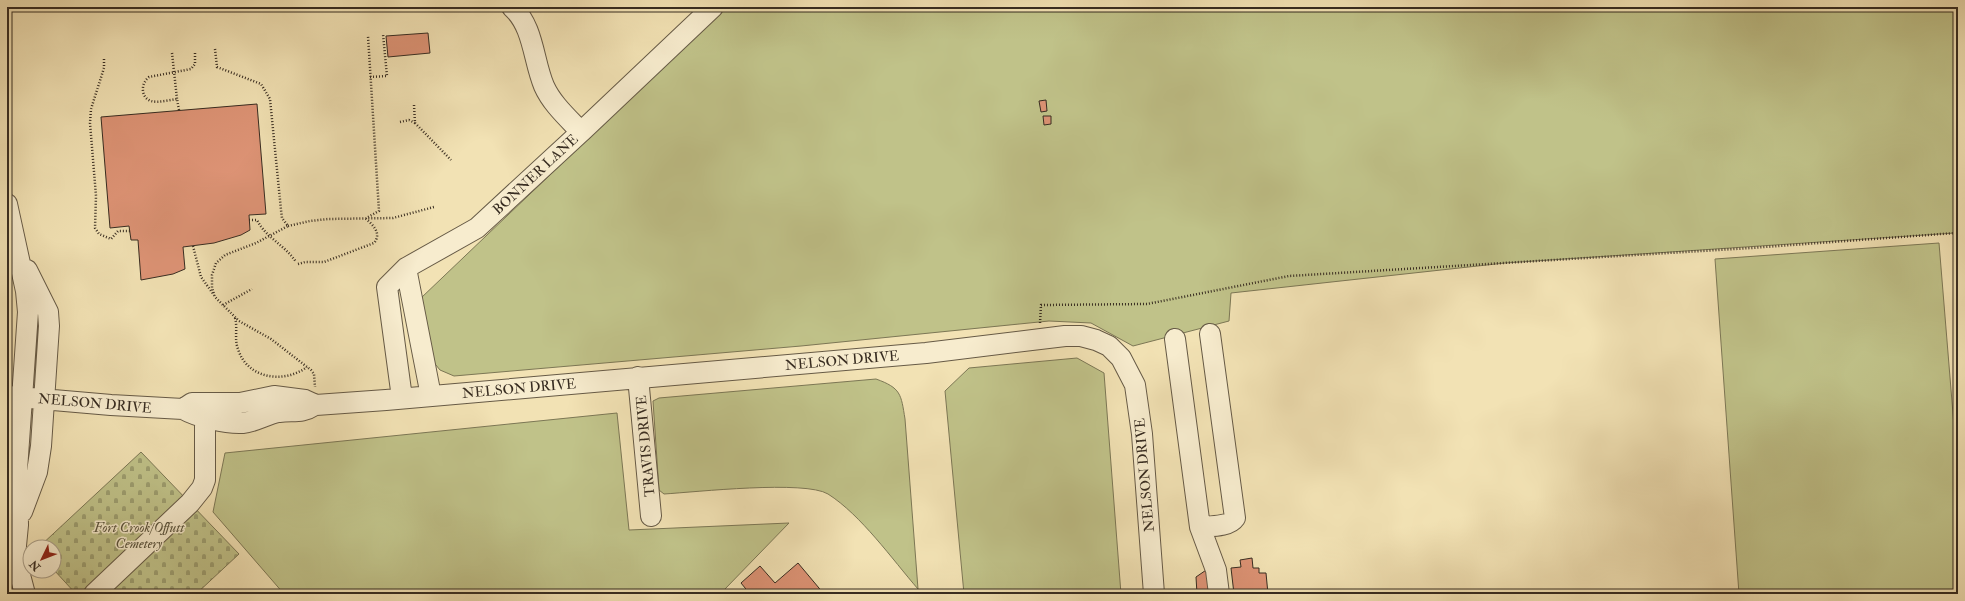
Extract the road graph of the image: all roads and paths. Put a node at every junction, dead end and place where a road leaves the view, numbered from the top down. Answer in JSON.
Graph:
{"nodes":[{"id":1,"x":512,"y":7,"type":"edge"},
{"id":2,"x":713,"y":7,"type":"edge"},
{"id":3,"x":383,"y":34,"type":"dead end"},
{"id":4,"x":368,"y":36,"type":"dead end"},
{"id":5,"x":215,"y":49,"type":"dead end"},
{"id":6,"x":196,"y":51,"type":"dead end"},
{"id":7,"x":172,"y":53,"type":"dead end"},
{"id":8,"x":104,"y":59,"type":"dead end"},
{"id":9,"x":175,"y":73,"type":"junction"},
{"id":10,"x":370,"y":77,"type":"junction"},
{"id":11,"x":177,"y":99,"type":"junction"},
{"id":12,"x":414,"y":105,"type":"dead end"},
{"id":13,"x":179,"y":110,"type":"dead end"},
{"id":14,"x":400,"y":122,"type":"dead end"},
{"id":15,"x":415,"y":123,"type":"junction"},
{"id":16,"x":581,"y":132,"type":"junction"},
{"id":17,"x":451,"y":160,"type":"dead end"},
{"id":18,"x":7,"y":204,"type":"edge"},
{"id":19,"x":434,"y":206,"type":"dead end"},
{"id":20,"x":366,"y":217,"type":"junction"},
{"id":21,"x":249,"y":220,"type":"dead end"},
{"id":22,"x":288,"y":226,"type":"junction"},
{"id":23,"x":130,"y":231,"type":"dead end"},
{"id":24,"x":269,"y":236,"type":"junction"},
{"id":25,"x":193,"y":246,"type":"dead end"},
{"id":26,"x":15,"y":248,"type":"junction"},
{"id":27,"x":406,"y":268,"type":"junction"},
{"id":28,"x":1958,"y":286,"type":"edge"},
{"id":29,"x":252,"y":289,"type":"dead end"},
{"id":30,"x":215,"y":297,"type":"junction"},
{"id":31,"x":223,"y":305,"type":"junction"},
{"id":32,"x":235,"y":318,"type":"junction"},
{"id":33,"x":1210,"y":334,"type":"dead end"},
{"id":34,"x":1039,"y":339,"type":"junction"},
{"id":35,"x":1175,"y":339,"type":"dead end"},
{"id":36,"x":306,"y":367,"type":"junction"},
{"id":37,"x":638,"y":377,"type":"junction"},
{"id":38,"x":15,"y":396,"type":"edge"},
{"id":39,"x":431,"y":396,"type":"junction"},
{"id":40,"x":45,"y":398,"type":"junction"},
{"id":41,"x":402,"y":398,"type":"junction"},
{"id":42,"x":316,"y":405,"type":"junction"},
{"id":43,"x":183,"y":409,"type":"junction"},
{"id":44,"x":206,"y":417,"type":"junction"},
{"id":45,"x":651,"y":516,"type":"dead end"},
{"id":46,"x":18,"y":526,"type":"junction"},
{"id":47,"x":1200,"y":527,"type":"junction"},
{"id":48,"x":11,"y":556,"type":"edge"},
{"id":49,"x":25,"y":594,"type":"edge"},
{"id":50,"x":94,"y":594,"type":"edge"},
{"id":51,"x":1154,"y":594,"type":"edge"},
{"id":52,"x":1220,"y":594,"type":"edge"}],
"edges":[{"from":1,"to":16,"type":"street","name":"BONNER LANE"},
{"from":2,"to":16,"type":"street"},
{"from":3,"to":10,"type":"path"},
{"from":4,"to":10,"type":"path"},
{"from":5,"to":22,"type":"path"},
{"from":6,"to":9,"type":"path"},
{"from":7,"to":9,"type":"path"},
{"from":8,"to":23,"type":"path"},
{"from":9,"to":11,"type":"path"},
{"from":9,"to":11,"type":"path"},
{"from":10,"to":20,"type":"path"},
{"from":11,"to":13,"type":"path"},
{"from":12,"to":15,"type":"path"},
{"from":14,"to":15,"type":"path"},
{"from":15,"to":17,"type":"path"},
{"from":16,"to":27,"type":"street","name":"BONNER LANE"},
{"from":18,"to":26,"type":"street"},
{"from":19,"to":20,"type":"path"},
{"from":20,"to":22,"type":"path"},
{"from":20,"to":24,"type":"path"},
{"from":21,"to":24,"type":"path"},
{"from":22,"to":24,"type":"path"},
{"from":24,"to":30,"type":"path"},
{"from":25,"to":30,"type":"path"},
{"from":26,"to":38,"type":"street"},
{"from":26,"to":40,"type":"street"},
{"from":27,"to":39,"type":"street"},
{"from":27,"to":41,"type":"street","name":"BONNER LANE"},
{"from":28,"to":34,"type":"path"},
{"from":29,"to":31,"type":"path"},
{"from":30,"to":31,"type":"path"},
{"from":31,"to":32,"type":"path"},
{"from":32,"to":36,"type":"path"},
{"from":32,"to":36,"type":"path"},
{"from":33,"to":47,"type":"street"},
{"from":34,"to":37,"type":"street","name":"NELSON DRIVE"},
{"from":34,"to":51,"type":"street","name":"NELSON DRIVE"},
{"from":35,"to":47,"type":"street"},
{"from":36,"to":42,"type":"path"},
{"from":37,"to":39,"type":"street","name":"NELSON DRIVE"},
{"from":37,"to":45,"type":"street","name":"TRAVIS DRIVE"},
{"from":38,"to":40,"type":"street","name":"NELSON DRIVE"},
{"from":38,"to":46,"type":"street"},
{"from":39,"to":41,"type":"street","name":"NELSON DRIVE"},
{"from":40,"to":43,"type":"street","name":"NELSON DRIVE"},
{"from":40,"to":46,"type":"street"},
{"from":41,"to":42,"type":"street","name":"NELSON DRIVE"},
{"from":42,"to":43,"type":"street","name":"NELSON DRIVE"},
{"from":42,"to":44,"type":"street","name":"NELSON DRIVE"},
{"from":43,"to":44,"type":"street","name":"NELSON DRIVE"},
{"from":44,"to":50,"type":"street"},
{"from":46,"to":48,"type":"street"},
{"from":47,"to":52,"type":"street"},
{"from":48,"to":49,"type":"street"}]}
